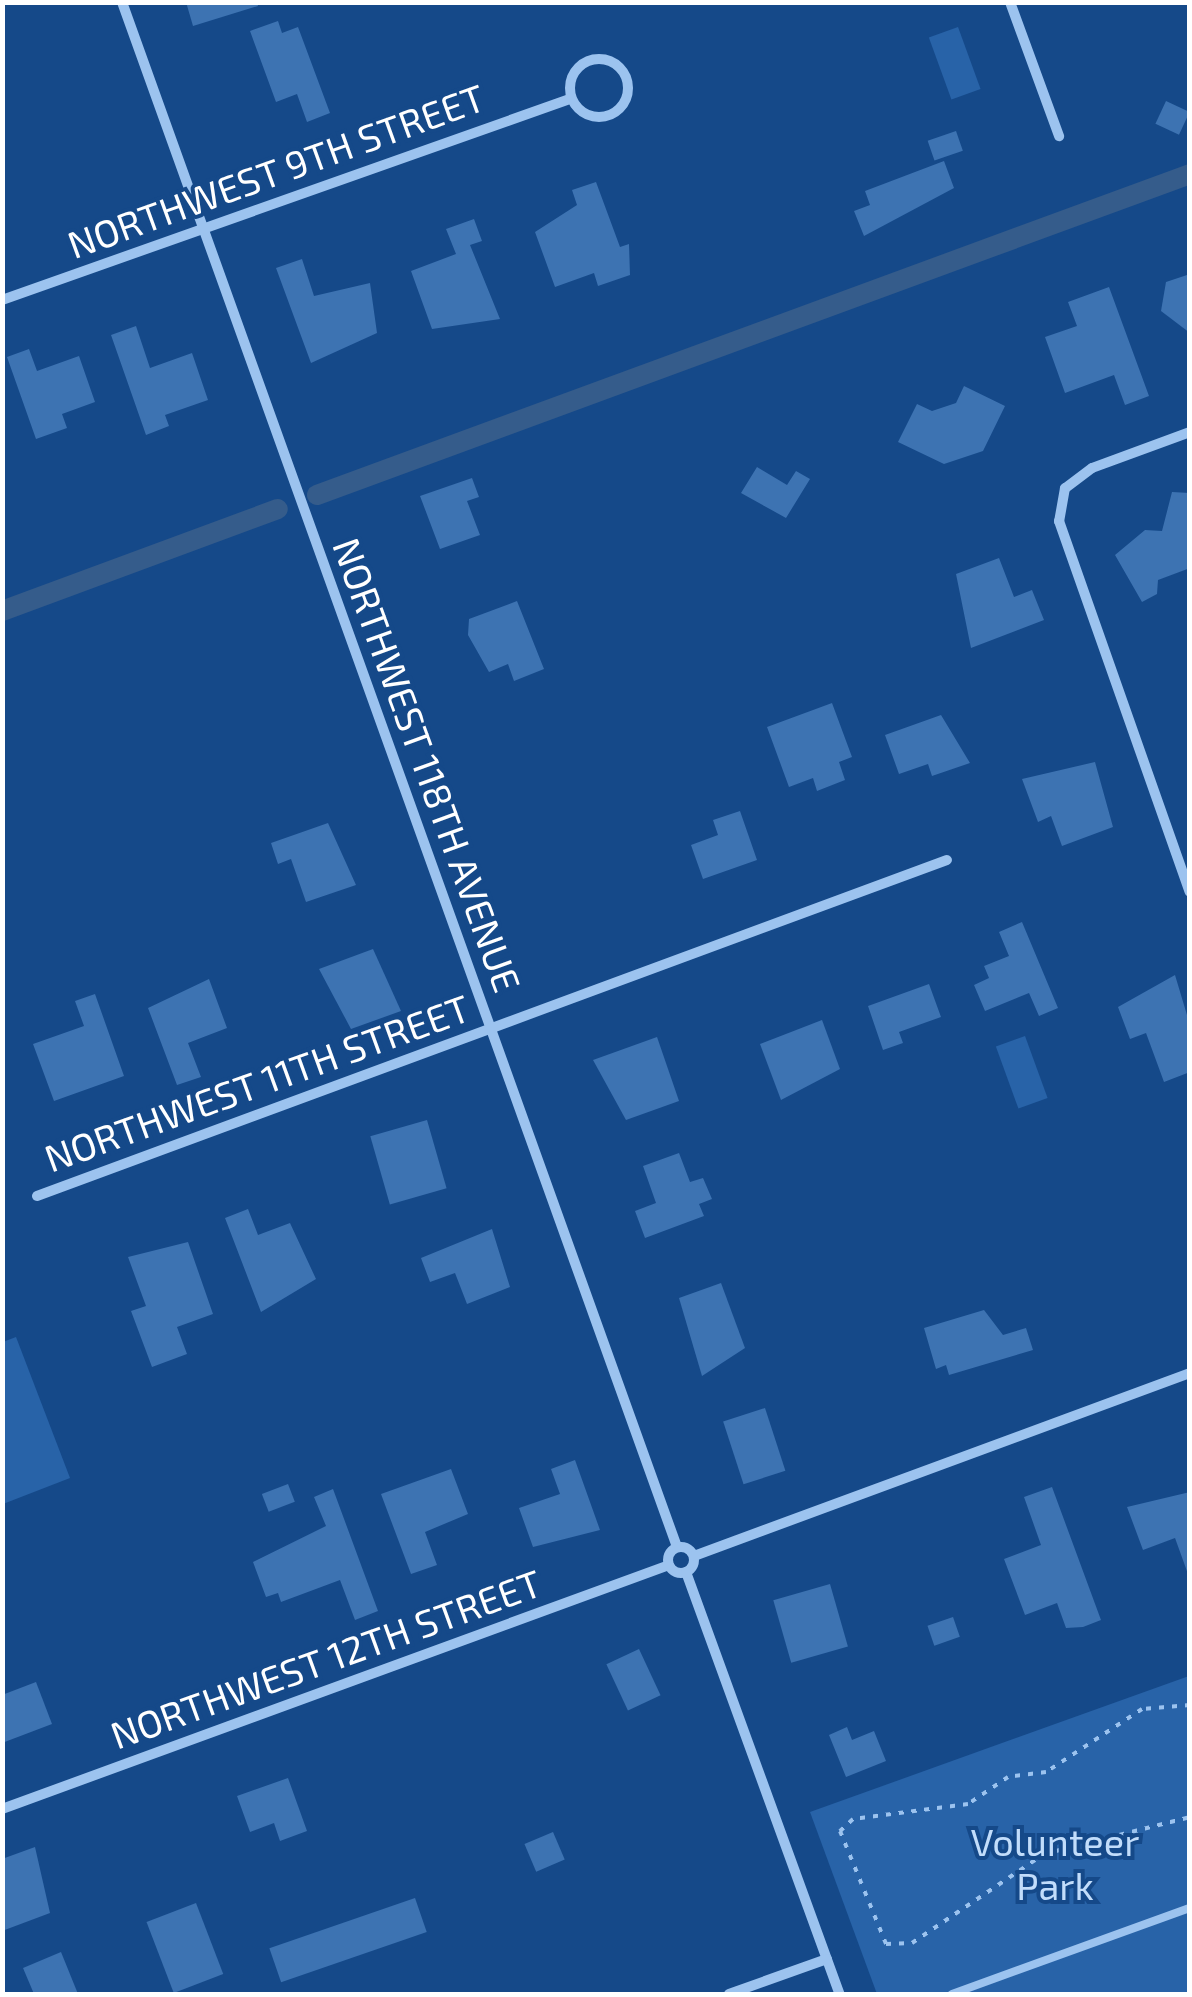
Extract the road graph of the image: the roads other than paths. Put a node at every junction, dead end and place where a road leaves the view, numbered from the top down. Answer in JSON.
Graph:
{"nodes":[{"id":1,"x":122,"y":2,"type":"edge"},
{"id":2,"x":1010,"y":2,"type":"edge"},
{"id":3,"x":570,"y":98,"type":"junction"},
{"id":4,"x":1059,"y":136,"type":"dead end"},
{"id":5,"x":204,"y":230,"type":"junction"},
{"id":6,"x":2,"y":300,"type":"edge"},
{"id":7,"x":1190,"y":432,"type":"edge"},
{"id":8,"x":947,"y":860,"type":"dead end"},
{"id":9,"x":1190,"y":892,"type":"edge"},
{"id":10,"x":490,"y":1029,"type":"junction"},
{"id":11,"x":37,"y":1196,"type":"dead end"},
{"id":12,"x":1190,"y":1374,"type":"edge"},
{"id":13,"x":678,"y":1547,"type":"junction"},
{"id":14,"x":694,"y":1556,"type":"junction"},
{"id":15,"x":669,"y":1566,"type":"junction"},
{"id":16,"x":686,"y":1572,"type":"junction"},
{"id":17,"x":2,"y":1809,"type":"edge"},
{"id":18,"x":1190,"y":1908,"type":"edge"},
{"id":19,"x":826,"y":1959,"type":"junction"},
{"id":20,"x":729,"y":1994,"type":"edge"},
{"id":21,"x":840,"y":1994,"type":"edge"},
{"id":22,"x":952,"y":1994,"type":"edge"}],
"edges":[{"from":1,"to":5,"type":"street","name":"NORTHWEST 118TH AVENUE"},
{"from":2,"to":4,"type":"street"},
{"from":3,"to":3,"type":"street"},
{"from":3,"to":5,"type":"street","name":"NORTHWEST 9TH STREET"},
{"from":5,"to":6,"type":"street","name":"NORTHWEST 9TH STREET"},
{"from":5,"to":10,"type":"street","name":"NORTHWEST 118TH AVENUE"},
{"from":7,"to":9,"type":"street"},
{"from":8,"to":10,"type":"street","name":"NORTHWEST 11TH STREET"},
{"from":10,"to":11,"type":"street","name":"NORTHWEST 11TH STREET"},
{"from":10,"to":13,"type":"street","name":"NORTHWEST 118TH AVENUE"},
{"from":12,"to":14,"type":"street"},
{"from":13,"to":14,"type":"street"},
{"from":13,"to":15,"type":"street"},
{"from":14,"to":16,"type":"street"},
{"from":15,"to":16,"type":"street"},
{"from":15,"to":17,"type":"street","name":"NORTHWEST 12TH STREET"},
{"from":16,"to":19,"type":"street"},
{"from":18,"to":22,"type":"lane"},
{"from":19,"to":20,"type":"street"},
{"from":19,"to":21,"type":"street"}]}
